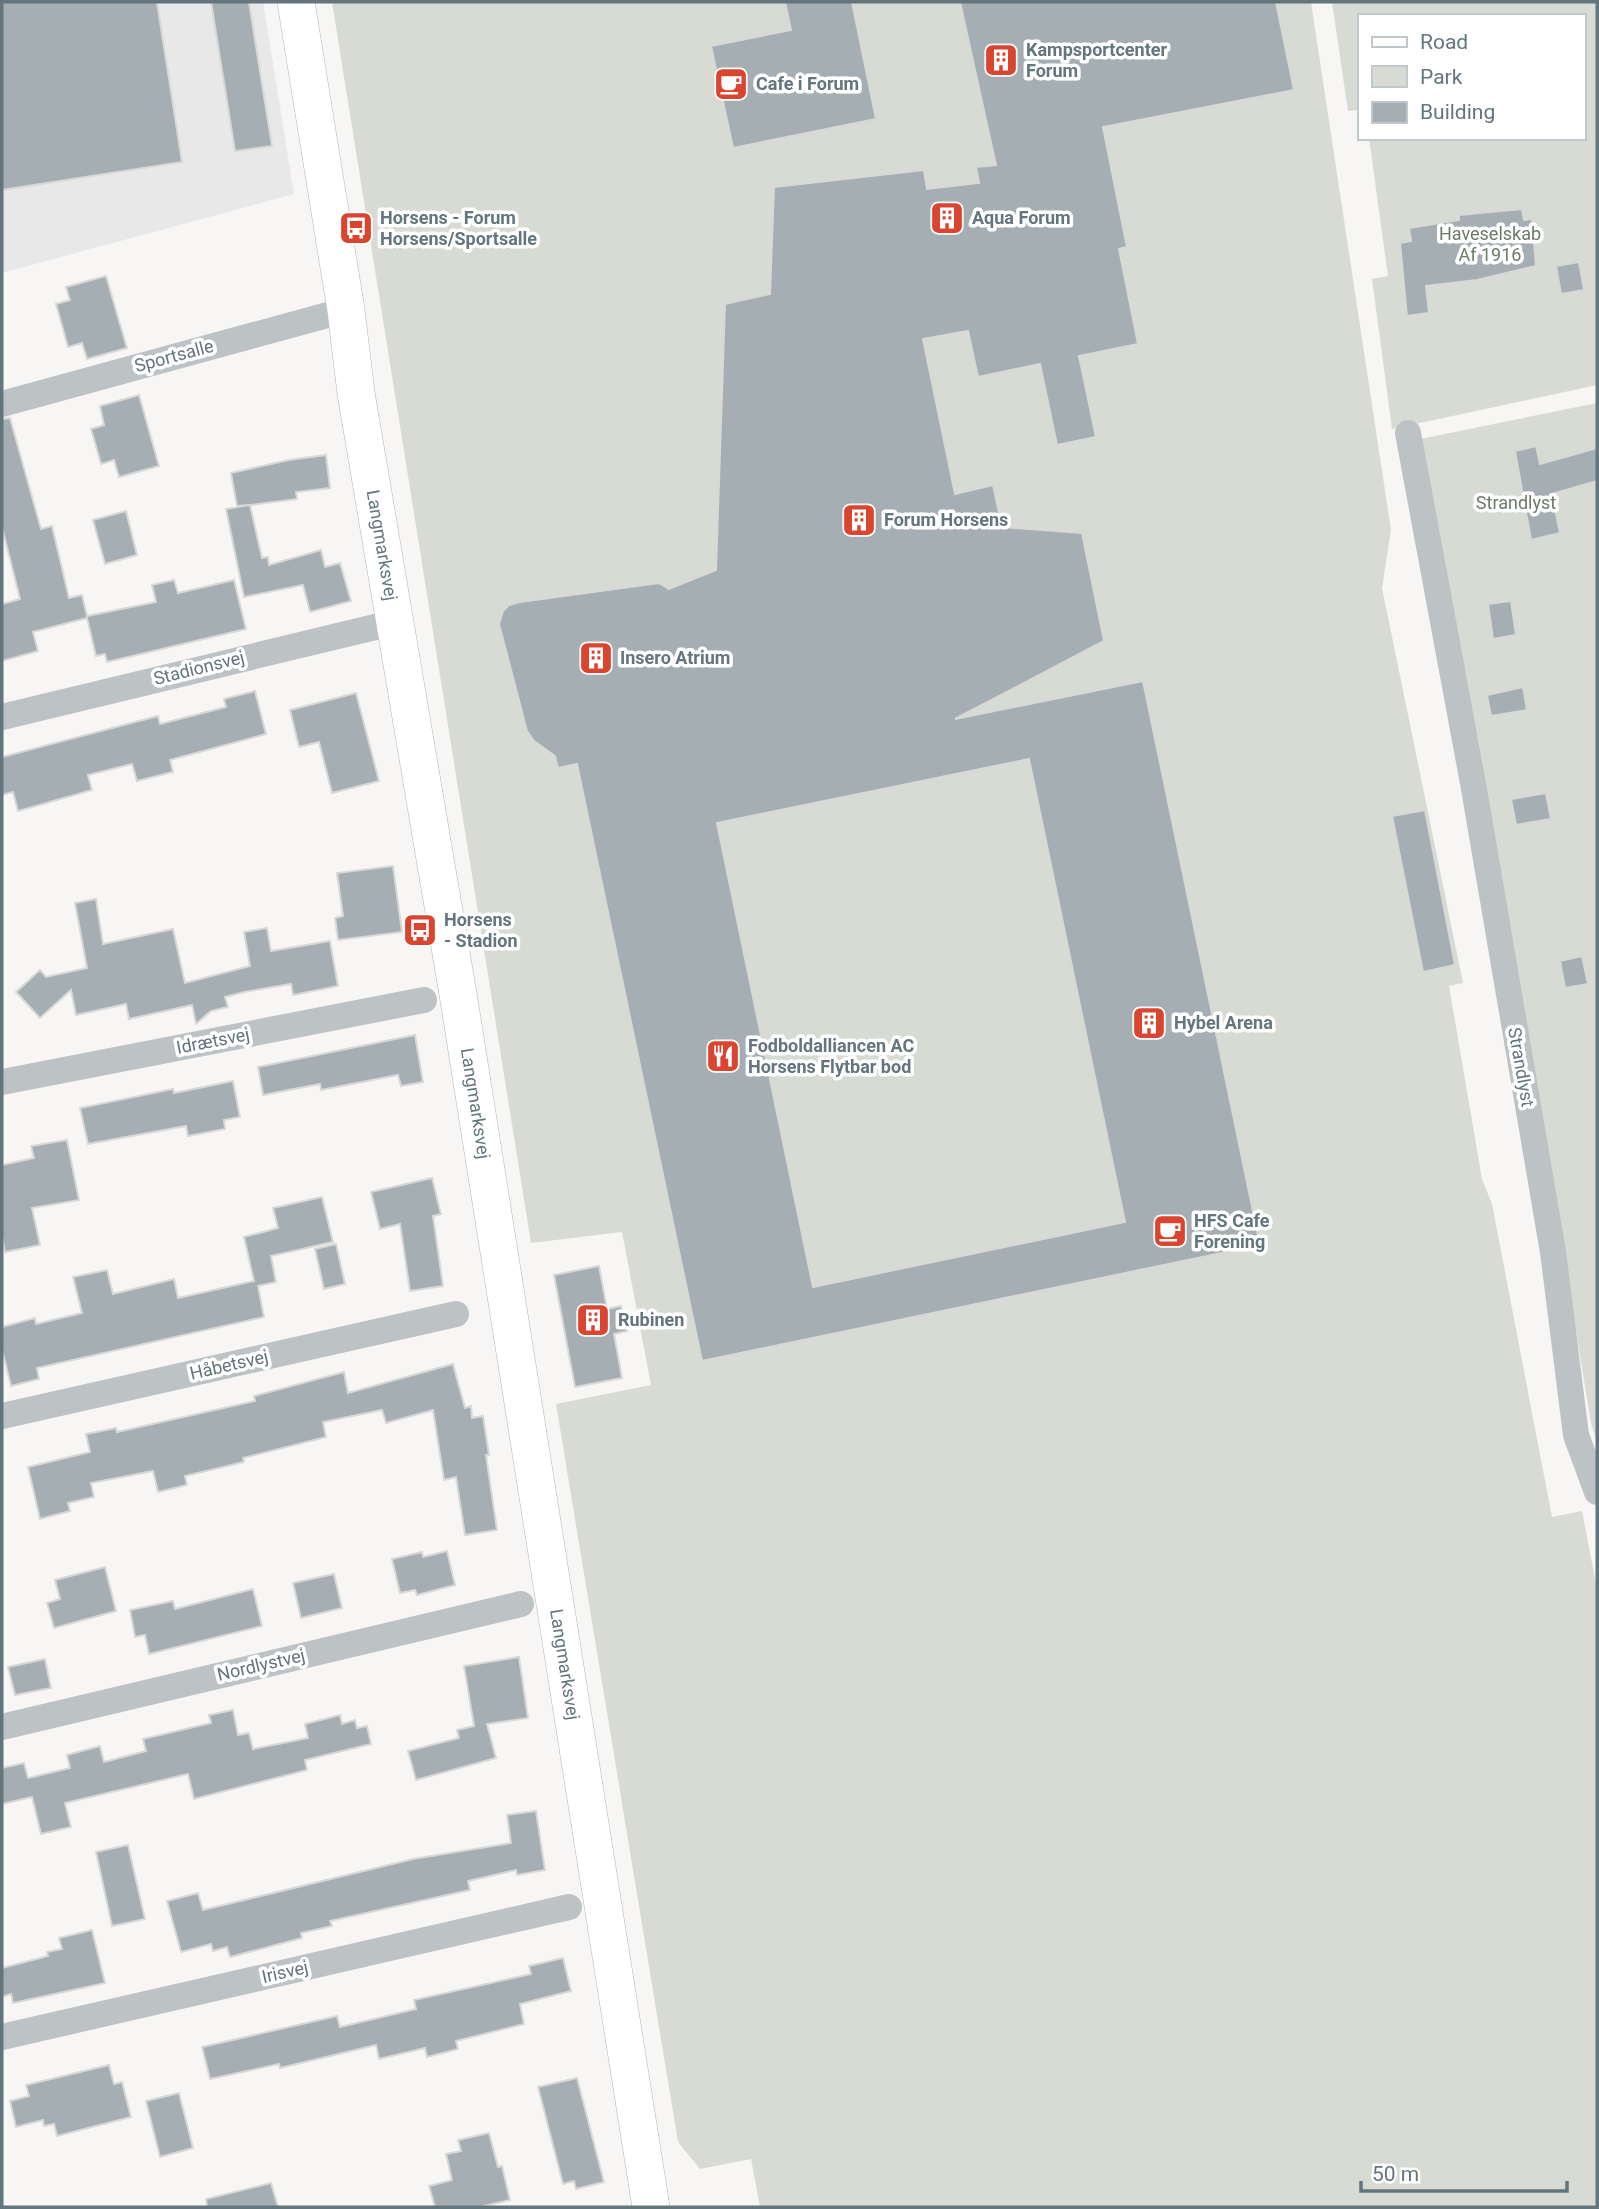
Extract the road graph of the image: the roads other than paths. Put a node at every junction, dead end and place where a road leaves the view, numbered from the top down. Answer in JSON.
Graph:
{"nodes":[{"id":1,"x":296,"y":2,"type":"edge"},
{"id":2,"x":346,"y":310,"type":"junction"},
{"id":3,"x":2,"y":404,"type":"edge"},
{"id":4,"x":1408,"y":433,"type":"dead end"},
{"id":5,"x":396,"y":622,"type":"junction"},
{"id":6,"x":2,"y":717,"type":"edge"},
{"id":7,"x":424,"y":1000,"type":"dead end"},
{"id":8,"x":2,"y":1082,"type":"edge"},
{"id":9,"x":456,"y":1314,"type":"dead end"},
{"id":10,"x":2,"y":1416,"type":"edge"},
{"id":11,"x":1597,"y":1492,"type":"edge"},
{"id":12,"x":521,"y":1604,"type":"dead end"},
{"id":13,"x":2,"y":1727,"type":"edge"},
{"id":14,"x":569,"y":1907,"type":"dead end"},
{"id":15,"x":2,"y":2037,"type":"edge"},
{"id":16,"x":651,"y":2207,"type":"edge"}],
"edges":[{"from":1,"to":2,"type":"main road","name":"Langmarksvej"},
{"from":2,"to":3,"type":"street","name":"Sportsalle"},
{"from":2,"to":5,"type":"main road","name":"Langmarksvej"},
{"from":4,"to":11,"type":"street","name":"Strandlyst"},
{"from":5,"to":6,"type":"street","name":"Stadionsvej"},
{"from":5,"to":16,"type":"main road","name":"Langmarksvej"},
{"from":7,"to":8,"type":"street","name":"Idrætsvej"},
{"from":9,"to":10,"type":"street","name":"Håbetsvej"},
{"from":12,"to":13,"type":"street","name":"Nordlystvej"},
{"from":14,"to":15,"type":"street","name":"Irisvej"}]}
